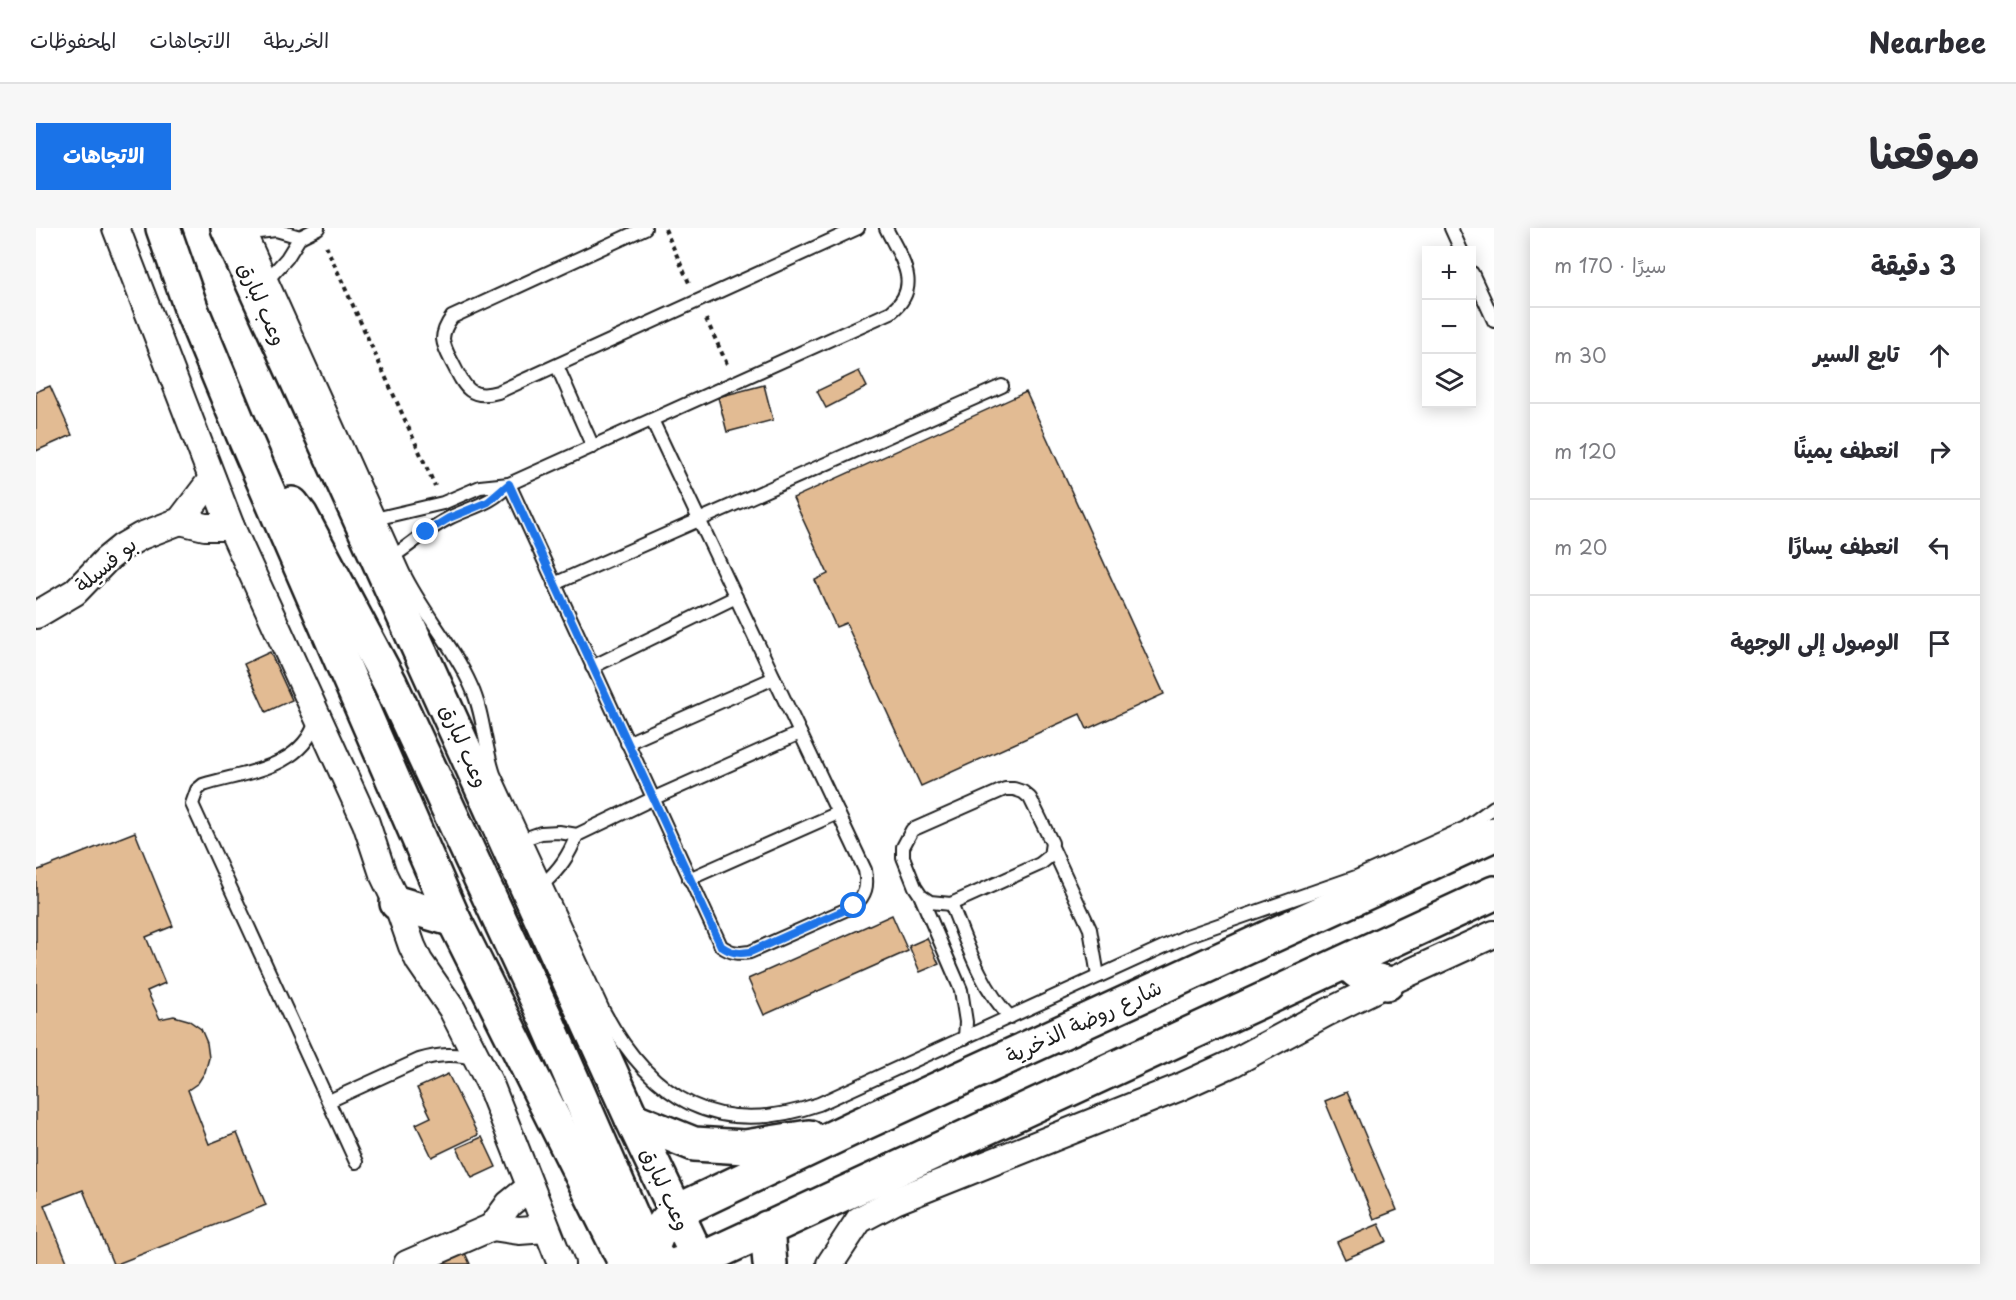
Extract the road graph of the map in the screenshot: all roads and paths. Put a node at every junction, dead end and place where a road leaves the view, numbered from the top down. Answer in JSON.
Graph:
{"nodes":[{"id":1,"x":116,"y":228,"type":"edge"},
{"id":2,"x":163,"y":228,"type":"edge"},
{"id":3,"x":645,"y":228,"type":"edge"},
{"id":4,"x":858,"y":228,"type":"edge"},
{"id":5,"x":885,"y":228,"type":"edge"},
{"id":6,"x":1451,"y":228,"type":"edge"},
{"id":7,"x":242,"y":230,"type":"edge"},
{"id":8,"x":320,"y":233,"type":"edge"},
{"id":9,"x":300,"y":237,"type":"junction"},
{"id":10,"x":1459,"y":246,"type":"edge"},
{"id":11,"x":270,"y":277,"type":"junction"},
{"id":12,"x":1476,"y":282,"type":"edge"},
{"id":13,"x":1494,"y":321,"type":"edge"},
{"id":14,"x":557,"y":366,"type":"junction"},
{"id":15,"x":1002,"y":386,"type":"dead end"},
{"id":16,"x":652,"y":420,"type":"junction"},
{"id":17,"x":243,"y":434,"type":"junction"},
{"id":18,"x":593,"y":447,"type":"junction"},
{"id":19,"x":212,"y":478,"type":"junction"},
{"id":20,"x":509,"y":484,"type":"junction"},
{"id":21,"x":443,"y":503,"type":"junction"},
{"id":22,"x":379,"y":518,"type":"junction"},
{"id":23,"x":449,"y":518,"type":"junction"},
{"id":24,"x":700,"y":520,"type":"junction"},
{"id":25,"x":180,"y":521,"type":"junction"},
{"id":26,"x":231,"y":527,"type":"junction"},
{"id":27,"x":395,"y":555,"type":"junction"},
{"id":28,"x":555,"y":584,"type":"junction"},
{"id":29,"x":736,"y":597,"type":"junction"},
{"id":30,"x":36,"y":615,"type":"edge"},
{"id":31,"x":592,"y":667,"type":"junction"},
{"id":32,"x":774,"y":678,"type":"junction"},
{"id":33,"x":318,"y":717,"type":"junction"},
{"id":34,"x":800,"y":733,"type":"junction"},
{"id":35,"x":627,"y":743,"type":"junction"},
{"id":36,"x":652,"y":799,"type":"junction"},
{"id":37,"x":1494,"y":807,"type":"edge"},
{"id":38,"x":838,"y":813,"type":"junction"},
{"id":39,"x":1494,"y":834,"type":"edge"},
{"id":40,"x":577,"y":836,"type":"junction"},
{"id":41,"x":524,"y":839,"type":"junction"},
{"id":42,"x":1053,"y":849,"type":"junction"},
{"id":43,"x":689,"y":879,"type":"junction"},
{"id":44,"x":544,"y":883,"type":"junction"},
{"id":45,"x":1494,"y":893,"type":"edge"},
{"id":46,"x":921,"y":896,"type":"junction"},
{"id":47,"x":397,"y":903,"type":"junction"},
{"id":48,"x":951,"y":904,"type":"junction"},
{"id":49,"x":454,"y":920,"type":"junction"},
{"id":50,"x":1494,"y":934,"type":"edge"},
{"id":51,"x":1347,"y":962,"type":"junction"},
{"id":52,"x":1098,"y":976,"type":"junction"},
{"id":53,"x":1387,"y":982,"type":"junction"},
{"id":54,"x":1010,"y":1017,"type":"junction"},
{"id":55,"x":965,"y":1038,"type":"junction"},
{"id":56,"x":477,"y":1059,"type":"junction"},
{"id":57,"x":329,"y":1101,"type":"junction"},
{"id":58,"x":632,"y":1119,"type":"junction"},
{"id":59,"x":855,"y":1127,"type":"junction"},
{"id":60,"x":356,"y":1162,"type":"dead end"},
{"id":61,"x":530,"y":1187,"type":"junction"},
{"id":62,"x":676,"y":1212,"type":"junction"},
{"id":63,"x":492,"y":1227,"type":"junction"},
{"id":64,"x":767,"y":1228,"type":"junction"},
{"id":65,"x":546,"y":1229,"type":"junction"},
{"id":66,"x":668,"y":1262,"type":"edge"},
{"id":67,"x":407,"y":1264,"type":"edge"},
{"id":68,"x":561,"y":1264,"type":"edge"},
{"id":69,"x":770,"y":1264,"type":"edge"},
{"id":70,"x":830,"y":1264,"type":"edge"}],
"edges":[{"from":1,"to":19,"type":"street"},
{"from":2,"to":17,"type":"street"},
{"from":3,"to":14,"type":"lane"},
{"from":4,"to":14,"type":"lane"},
{"from":5,"to":16,"type":"lane"},
{"from":6,"to":10,"type":"lane"},
{"from":7,"to":9,"type":"lane"},
{"from":7,"to":11,"type":"lane"},
{"from":7,"to":58,"type":"street","name":"وعب لبارق"},
{"from":8,"to":9,"type":"lane"},
{"from":8,"to":21,"type":"path"},
{"from":9,"to":11,"type":"lane"},
{"from":11,"to":22,"type":"lane"},
{"from":12,"to":13,"type":"lane"},
{"from":14,"to":18,"type":"lane"},
{"from":15,"to":24,"type":"lane"},
{"from":16,"to":18,"type":"lane"},
{"from":16,"to":24,"type":"lane"},
{"from":17,"to":49,"type":"street"},
{"from":17,"to":66,"type":"street"},
{"from":18,"to":20,"type":"lane"},
{"from":19,"to":25,"type":"street"},
{"from":19,"to":26,"type":"street"},
{"from":20,"to":21,"type":"lane"},
{"from":20,"to":23,"type":"lane"},
{"from":20,"to":28,"type":"lane"},
{"from":21,"to":22,"type":"lane"},
{"from":21,"to":23,"type":"lane"},
{"from":22,"to":27,"type":"lane"},
{"from":23,"to":27,"type":"lane"},
{"from":24,"to":28,"type":"lane"},
{"from":24,"to":29,"type":"lane"},
{"from":25,"to":26,"type":"street"},
{"from":25,"to":30,"type":"street","name":"بو فسيلة"},
{"from":26,"to":33,"type":"street"},
{"from":27,"to":41,"type":"lane"},
{"from":28,"to":31,"type":"lane"},
{"from":29,"to":31,"type":"lane"},
{"from":29,"to":32,"type":"lane"},
{"from":31,"to":35,"type":"lane"},
{"from":32,"to":34,"type":"lane"},
{"from":32,"to":35,"type":"lane"},
{"from":33,"to":47,"type":"street"},
{"from":33,"to":57,"type":"lane"},
{"from":34,"to":36,"type":"lane"},
{"from":34,"to":38,"type":"lane"},
{"from":35,"to":36,"type":"lane"},
{"from":36,"to":40,"type":"lane"},
{"from":36,"to":43,"type":"lane"},
{"from":37,"to":52,"type":"lane"},
{"from":38,"to":43,"type":"lane"},
{"from":38,"to":43,"type":"lane"},
{"from":39,"to":59,"type":"street","name":"شارع روضة الذخرية"},
{"from":40,"to":41,"type":"lane"},
{"from":40,"to":44,"type":"lane"},
{"from":41,"to":44,"type":"lane"},
{"from":42,"to":46,"type":"lane"},
{"from":42,"to":48,"type":"lane"},
{"from":42,"to":52,"type":"lane"},
{"from":44,"to":55,"type":"lane"},
{"from":45,"to":51,"type":"street"},
{"from":46,"to":48,"type":"lane"},
{"from":46,"to":55,"type":"lane"},
{"from":47,"to":49,"type":"street"},
{"from":47,"to":56,"type":"street"},
{"from":48,"to":54,"type":"lane"},
{"from":49,"to":66,"type":"street"},
{"from":50,"to":53,"type":"street"},
{"from":51,"to":53,"type":"street"},
{"from":51,"to":64,"type":"street"},
{"from":52,"to":54,"type":"lane"},
{"from":53,"to":70,"type":"street"},
{"from":54,"to":55,"type":"lane"},
{"from":56,"to":57,"type":"lane"},
{"from":56,"to":61,"type":"street"},
{"from":57,"to":60,"type":"lane"},
{"from":58,"to":59,"type":"street"},
{"from":58,"to":62,"type":"street","name":"وعب لبارق"},
{"from":59,"to":62,"type":"street","name":"شارع روضة الذخرية"},
{"from":61,"to":63,"type":"street"},
{"from":61,"to":65,"type":"street"},
{"from":62,"to":66,"type":"street","name":"وعب لبارق"},
{"from":62,"to":66,"type":"street"},
{"from":63,"to":65,"type":"street"},
{"from":63,"to":67,"type":"street"},
{"from":64,"to":66,"type":"street"},
{"from":64,"to":69,"type":"street"},
{"from":65,"to":68,"type":"street"}]}
